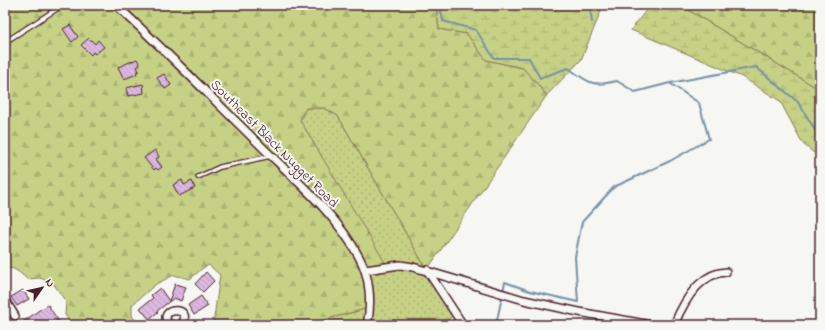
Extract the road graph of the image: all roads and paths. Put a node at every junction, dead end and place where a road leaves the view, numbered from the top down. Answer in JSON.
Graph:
{"nodes":[{"id":1,"x":63,"y":5,"type":"edge"},
{"id":2,"x":116,"y":5,"type":"edge"},
{"id":3,"x":5,"y":42,"type":"edge"},
{"id":4,"x":271,"y":156,"type":"junction"},
{"id":5,"x":198,"y":177,"type":"dead end"},
{"id":6,"x":365,"y":270,"type":"junction"},
{"id":7,"x":427,"y":270,"type":"junction"},
{"id":8,"x":726,"y":272,"type":"dead end"},
{"id":9,"x":5,"y":300,"type":"edge"},
{"id":10,"x":15,"y":316,"type":"dead end"},
{"id":11,"x":167,"y":324,"type":"edge"},
{"id":12,"x":180,"y":325,"type":"edge"},
{"id":13,"x":366,"y":325,"type":"edge"},
{"id":14,"x":463,"y":325,"type":"edge"},
{"id":15,"x":651,"y":325,"type":"edge"},
{"id":16,"x":674,"y":325,"type":"edge"}],
"edges":[{"from":1,"to":3,"type":"lane"},
{"from":2,"to":4,"type":"street","name":"Southeast Black Nugget Road"},
{"from":4,"to":5,"type":"lane"},
{"from":4,"to":6,"type":"street","name":"Southeast Black Nugget Road"},
{"from":6,"to":7,"type":"street"},
{"from":6,"to":13,"type":"street","name":"Southeast Black Nugget Road"},
{"from":7,"to":14,"type":"street"},
{"from":7,"to":15,"type":"street"},
{"from":8,"to":16,"type":"street"},
{"from":9,"to":10,"type":"street"},
{"from":11,"to":12,"type":"street"}]}
